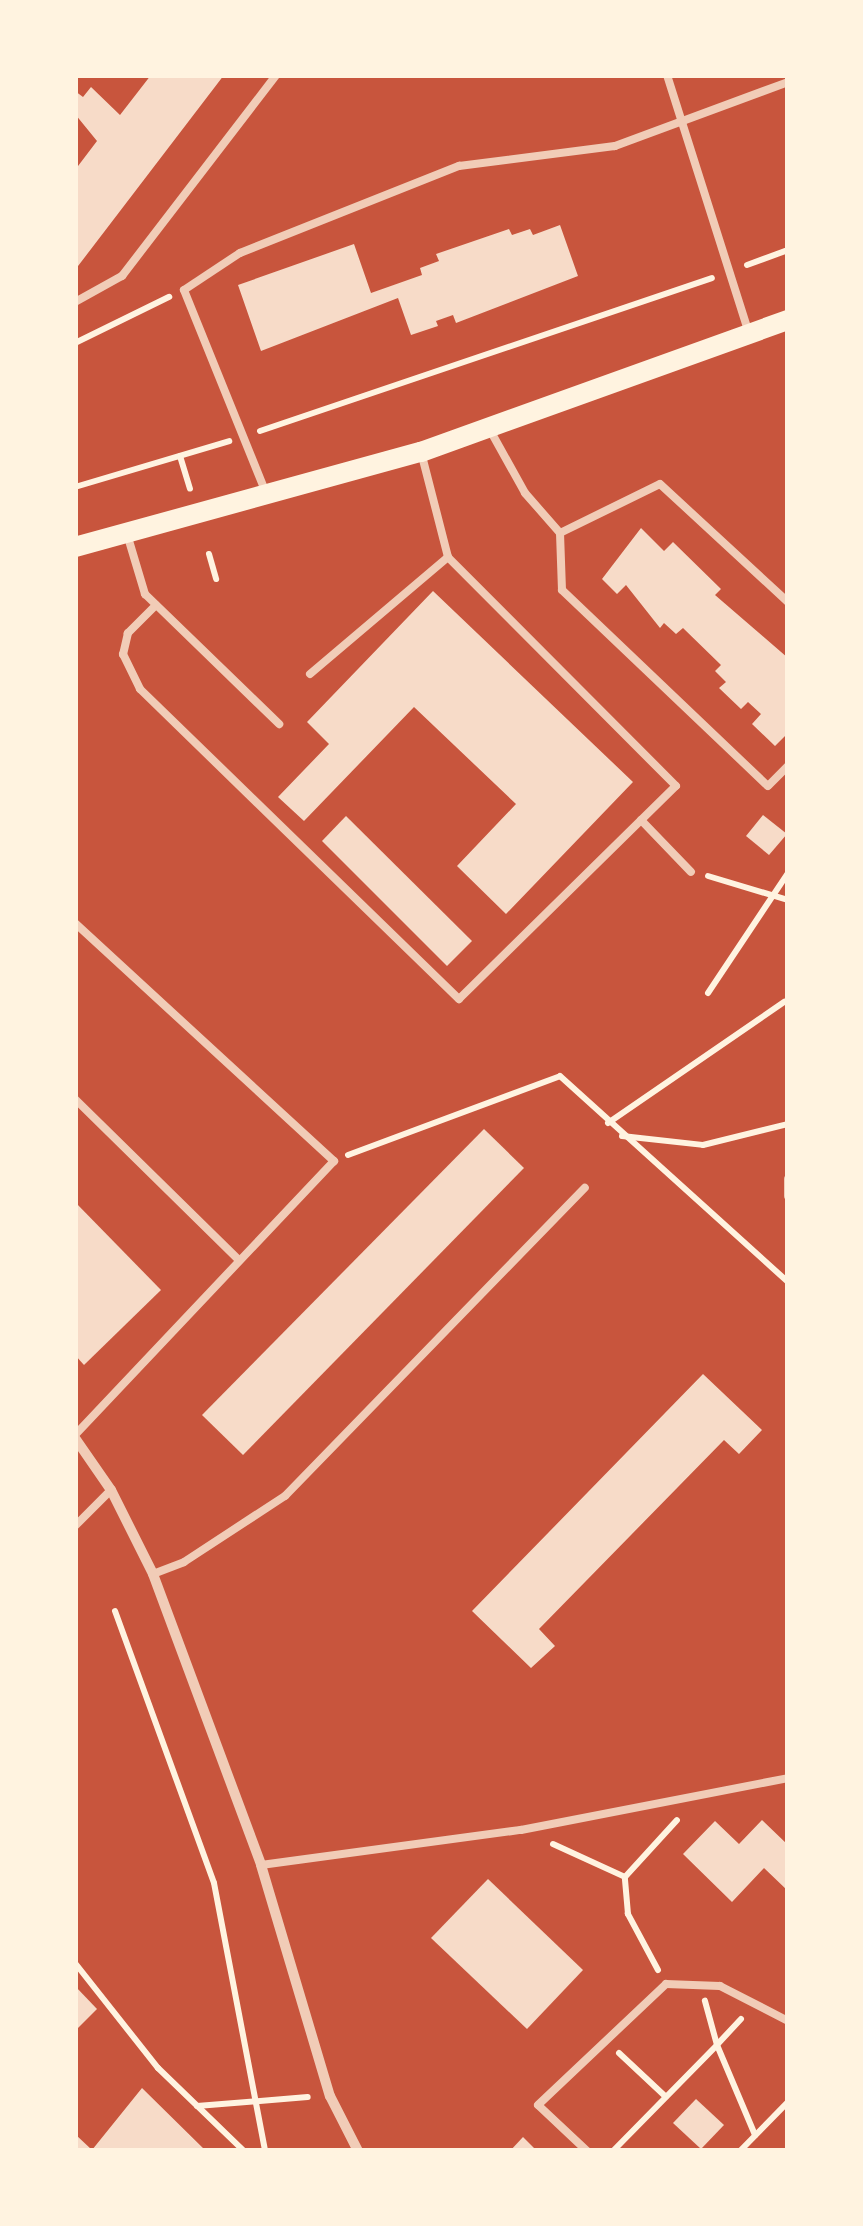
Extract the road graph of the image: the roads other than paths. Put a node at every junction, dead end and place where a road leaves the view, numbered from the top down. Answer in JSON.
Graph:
{"nodes":[{"id":1,"x":276,"y":75,"type":"edge"},
{"id":2,"x":667,"y":75,"type":"edge"},
{"id":3,"x":788,"y":82,"type":"edge"},
{"id":4,"x":681,"y":121,"type":"junction"},
{"id":5,"x":75,"y":302,"type":"edge"},
{"id":6,"x":788,"y":320,"type":"edge"},
{"id":7,"x":750,"y":336,"type":"junction"},
{"id":8,"x":489,"y":428,"type":"junction"},
{"id":9,"x":421,"y":452,"type":"junction"},
{"id":10,"x":267,"y":497,"type":"junction"},
{"id":11,"x":560,"y":533,"type":"junction"},
{"id":12,"x":127,"y":534,"type":"junction"},
{"id":13,"x":75,"y":547,"type":"edge"},
{"id":14,"x":448,"y":556,"type":"junction"},
{"id":15,"x":788,"y":602,"type":"edge"},
{"id":16,"x":156,"y":605,"type":"junction"},
{"id":17,"x":310,"y":674,"type":"dead end"},
{"id":18,"x":279,"y":724,"type":"dead end"},
{"id":19,"x":788,"y":766,"type":"edge"},
{"id":20,"x":640,"y":820,"type":"junction"},
{"id":21,"x":691,"y":872,"type":"road end"},
{"id":22,"x":75,"y":923,"type":"edge"},
{"id":23,"x":75,"y":1099,"type":"edge"},
{"id":24,"x":788,"y":1179,"type":"edge"},
{"id":25,"x":585,"y":1188,"type":"dead end"},
{"id":26,"x":788,"y":1196,"type":"edge"},
{"id":27,"x":238,"y":1258,"type":"junction"},
{"id":28,"x":75,"y":1437,"type":"edge"},
{"id":29,"x":111,"y":1490,"type":"junction"},
{"id":30,"x":75,"y":1526,"type":"edge"},
{"id":31,"x":153,"y":1574,"type":"junction"},
{"id":32,"x":788,"y":1778,"type":"edge"},
{"id":33,"x":261,"y":1866,"type":"junction"},
{"id":34,"x":788,"y":2021,"type":"edge"},
{"id":35,"x":358,"y":2151,"type":"edge"},
{"id":36,"x":587,"y":2151,"type":"edge"}],
"edges":[{"from":1,"to":5,"type":"lane"},
{"from":2,"to":4,"type":"lane"},
{"from":3,"to":4,"type":"lane"},
{"from":4,"to":7,"type":"lane"},
{"from":4,"to":10,"type":"lane"},
{"from":6,"to":7,"type":"main road"},
{"from":7,"to":8,"type":"main road"},
{"from":8,"to":9,"type":"main road"},
{"from":8,"to":11,"type":"lane"},
{"from":9,"to":10,"type":"main road"},
{"from":9,"to":14,"type":"lane"},
{"from":10,"to":12,"type":"main road"},
{"from":11,"to":15,"type":"lane"},
{"from":11,"to":19,"type":"lane"},
{"from":12,"to":13,"type":"main road"},
{"from":12,"to":16,"type":"lane"},
{"from":14,"to":17,"type":"lane"},
{"from":14,"to":20,"type":"lane"},
{"from":16,"to":18,"type":"lane"},
{"from":16,"to":20,"type":"lane"},
{"from":20,"to":21,"type":"lane"},
{"from":22,"to":27,"type":"lane"},
{"from":23,"to":27,"type":"lane"},
{"from":24,"to":26,"type":"lane"},
{"from":25,"to":31,"type":"lane"},
{"from":27,"to":28,"type":"lane"},
{"from":28,"to":29,"type":"street"},
{"from":29,"to":30,"type":"lane"},
{"from":29,"to":31,"type":"street"},
{"from":31,"to":33,"type":"street"},
{"from":32,"to":33,"type":"lane"},
{"from":33,"to":35,"type":"street"},
{"from":34,"to":36,"type":"lane"}]}
